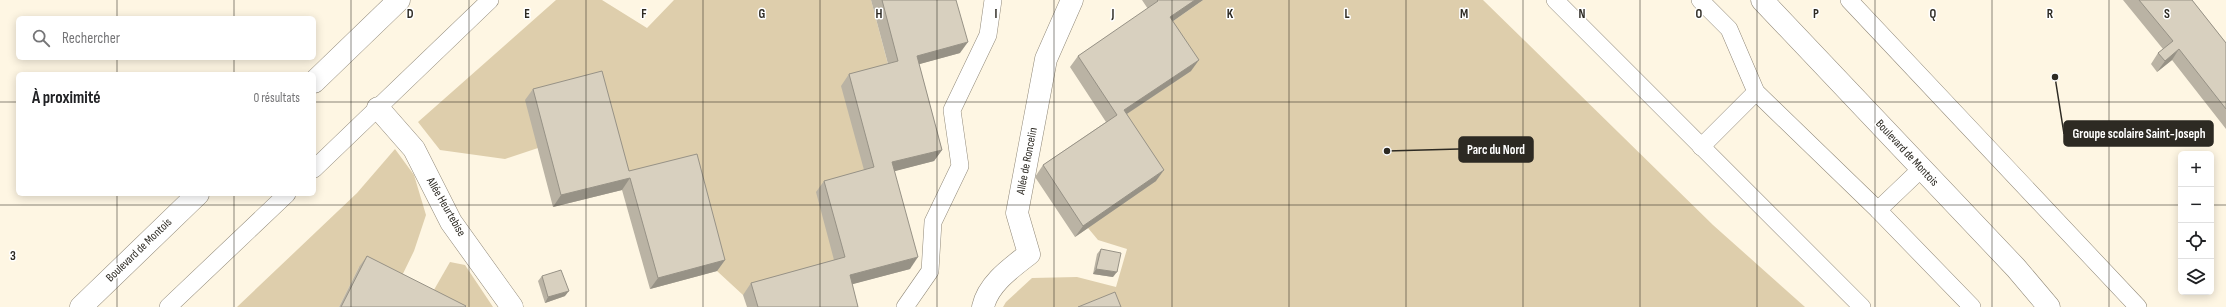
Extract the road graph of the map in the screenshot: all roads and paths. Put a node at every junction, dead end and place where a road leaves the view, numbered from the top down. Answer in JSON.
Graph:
{"nodes":[{"id":1,"x":399,"y":0,"type":"edge"},
{"id":2,"x":490,"y":0,"type":"edge"},
{"id":3,"x":993,"y":0,"type":"edge"},
{"id":4,"x":1072,"y":0,"type":"edge"},
{"id":5,"x":1555,"y":0,"type":"edge"},
{"id":6,"x":1700,"y":0,"type":"edge"},
{"id":7,"x":1762,"y":0,"type":"edge"},
{"id":8,"x":1849,"y":0,"type":"edge"},
{"id":9,"x":316,"y":80,"type":"edge"},
{"id":10,"x":1756,"y":92,"type":"junction"},
{"id":11,"x":378,"y":108,"type":"junction"},
{"id":12,"x":1701,"y":147,"type":"junction"},
{"id":13,"x":316,"y":167,"type":"edge"},
{"id":14,"x":1921,"y":169,"type":"junction"},
{"id":15,"x":196,"y":196,"type":"edge"},
{"id":16,"x":285,"y":196,"type":"edge"},
{"id":17,"x":1878,"y":210,"type":"junction"},
{"id":18,"x":81,"y":307,"type":"edge"},
{"id":19,"x":168,"y":307,"type":"edge"},
{"id":20,"x":512,"y":307,"type":"edge"},
{"id":21,"x":905,"y":307,"type":"edge"},
{"id":22,"x":983,"y":307,"type":"edge"},
{"id":23,"x":1862,"y":307,"type":"edge"},
{"id":24,"x":1972,"y":307,"type":"edge"},
{"id":25,"x":2050,"y":307,"type":"edge"},
{"id":26,"x":2138,"y":307,"type":"edge"}],
"edges":[{"from":1,"to":9,"type":"street"},
{"from":2,"to":11,"type":"lane"},
{"from":3,"to":21,"type":"lane"},
{"from":4,"to":22,"type":"street","name":"Allée de Roncelin"},
{"from":5,"to":12,"type":"lane"},
{"from":6,"to":10,"type":"lane"},
{"from":7,"to":14,"type":"street","name":"Boulevard de Montois"},
{"from":8,"to":26,"type":"lane"},
{"from":10,"to":12,"type":"lane"},
{"from":10,"to":17,"type":"lane"},
{"from":11,"to":13,"type":"lane"},
{"from":11,"to":20,"type":"street","name":"Allée Heurtebise"},
{"from":12,"to":23,"type":"lane"},
{"from":14,"to":17,"type":"lane"},
{"from":14,"to":25,"type":"street","name":"Boulevard de Montois"},
{"from":15,"to":18,"type":"street","name":"Boulevard de Montois"},
{"from":16,"to":19,"type":"lane"},
{"from":17,"to":24,"type":"lane"}]}
